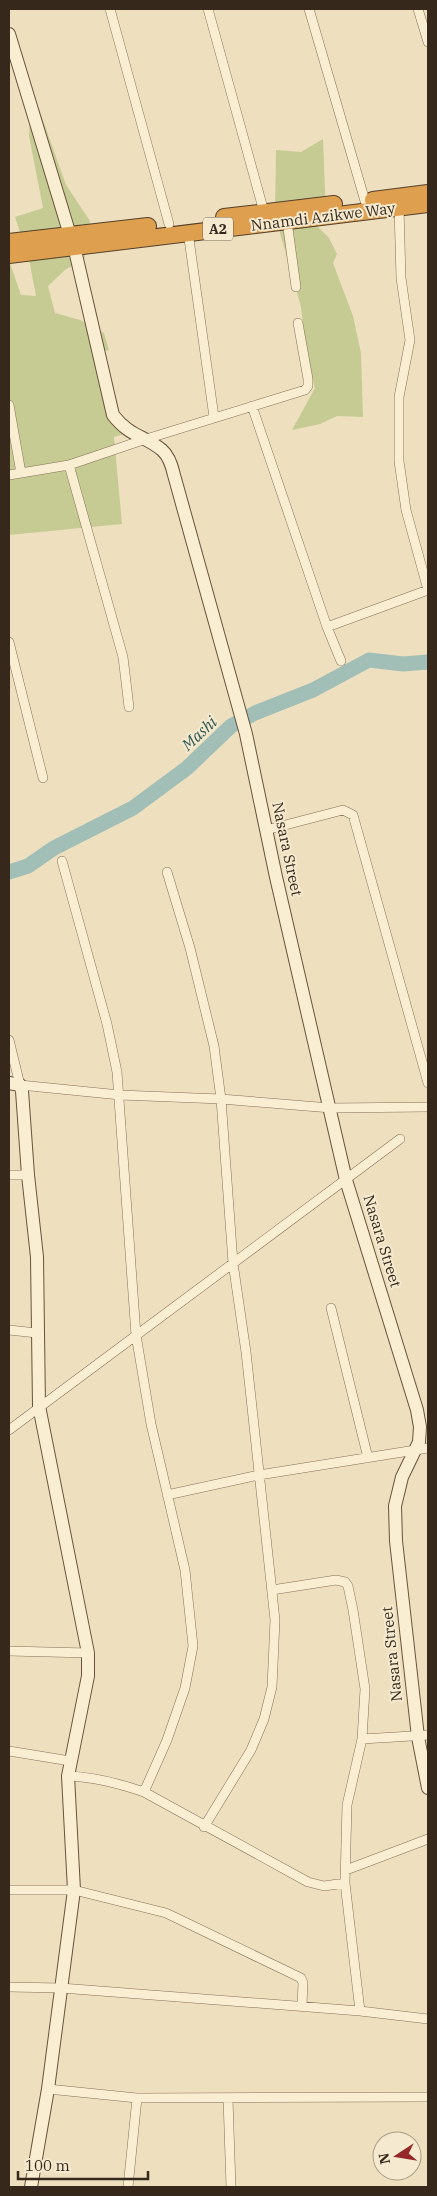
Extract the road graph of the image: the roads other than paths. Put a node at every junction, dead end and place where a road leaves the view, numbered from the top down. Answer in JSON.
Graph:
{"nodes":[{"id":1,"x":110,"y":9,"type":"edge"},
{"id":2,"x":208,"y":9,"type":"edge"},
{"id":3,"x":309,"y":9,"type":"edge"},
{"id":4,"x":418,"y":9,"type":"edge"},
{"id":5,"x":9,"y":34,"type":"edge"},
{"id":6,"x":428,"y":42,"type":"edge"},
{"id":7,"x":428,"y":193,"type":"edge"},
{"id":8,"x":365,"y":201,"type":"junction"},
{"id":9,"x":428,"y":204,"type":"edge"},
{"id":10,"x":399,"y":208,"type":"junction"},
{"id":11,"x":264,"y":212,"type":"junction"},
{"id":12,"x":287,"y":221,"type":"junction"},
{"id":13,"x":169,"y":224,"type":"junction"},
{"id":14,"x":188,"y":232,"type":"junction"},
{"id":15,"x":72,"y":241,"type":"junction"},
{"id":16,"x":9,"y":242,"type":"edge"},
{"id":17,"x":9,"y":255,"type":"edge"},
{"id":18,"x":296,"y":287,"type":"dead end"},
{"id":19,"x":298,"y":323,"type":"dead end"},
{"id":20,"x":9,"y":405,"type":"edge"},
{"id":21,"x":252,"y":406,"type":"junction"},
{"id":22,"x":214,"y":417,"type":"junction"},
{"id":23,"x":143,"y":440,"type":"junction"},
{"id":24,"x":69,"y":465,"type":"junction"},
{"id":25,"x":21,"y":473,"type":"junction"},
{"id":26,"x":9,"y":475,"type":"edge"},
{"id":27,"x":428,"y":590,"type":"edge"},
{"id":28,"x":327,"y":627,"type":"junction"},
{"id":29,"x":9,"y":642,"type":"edge"},
{"id":30,"x":341,"y":661,"type":"dead end"},
{"id":31,"x":129,"y":707,"type":"dead end"},
{"id":32,"x":43,"y":778,"type":"dead end"},
{"id":33,"x":266,"y":830,"type":"junction"},
{"id":34,"x":62,"y":861,"type":"dead end"},
{"id":35,"x":168,"y":872,"type":"dead end"},
{"id":36,"x":9,"y":1040,"type":"edge"},
{"id":37,"x":428,"y":1083,"type":"edge"},
{"id":38,"x":14,"y":1084,"type":"edge"},
{"id":39,"x":120,"y":1095,"type":"junction"},
{"id":40,"x":222,"y":1099,"type":"junction"},
{"id":41,"x":428,"y":1107,"type":"edge"},
{"id":42,"x":331,"y":1108,"type":"junction"},
{"id":43,"x":400,"y":1138,"type":"dead end"},
{"id":44,"x":9,"y":1175,"type":"edge"},
{"id":45,"x":28,"y":1175,"type":"junction"},
{"id":46,"x":346,"y":1180,"type":"junction"},
{"id":47,"x":233,"y":1262,"type":"junction"},
{"id":48,"x":331,"y":1308,"type":"dead end"},
{"id":49,"x":9,"y":1330,"type":"edge"},
{"id":50,"x":37,"y":1333,"type":"junction"},
{"id":51,"x":136,"y":1335,"type":"junction"},
{"id":52,"x":39,"y":1406,"type":"junction"},
{"id":53,"x":9,"y":1430,"type":"edge"},
{"id":54,"x":422,"y":1449,"type":"edge"},
{"id":55,"x":368,"y":1458,"type":"junction"},
{"id":56,"x":259,"y":1475,"type":"junction"},
{"id":57,"x":167,"y":1495,"type":"junction"},
{"id":58,"x":272,"y":1590,"type":"junction"},
{"id":59,"x":9,"y":1651,"type":"edge"},
{"id":60,"x":88,"y":1653,"type":"junction"},
{"id":61,"x":423,"y":1736,"type":"edge"},
{"id":62,"x":362,"y":1739,"type":"junction"},
{"id":63,"x":9,"y":1751,"type":"edge"},
{"id":64,"x":70,"y":1761,"type":"junction"},
{"id":65,"x":68,"y":1776,"type":"junction"},
{"id":66,"x":428,"y":1788,"type":"edge"},
{"id":67,"x":144,"y":1792,"type":"junction"},
{"id":68,"x":204,"y":1827,"type":"junction"},
{"id":69,"x":428,"y":1839,"type":"edge"},
{"id":70,"x":346,"y":1870,"type":"junction"},
{"id":71,"x":345,"y":1883,"type":"junction"},
{"id":72,"x":9,"y":1890,"type":"edge"},
{"id":73,"x":74,"y":1890,"type":"junction"},
{"id":74,"x":9,"y":1987,"type":"edge"},
{"id":75,"x":61,"y":1988,"type":"junction"},
{"id":76,"x":302,"y":2006,"type":"junction"},
{"id":77,"x":360,"y":2011,"type":"junction"},
{"id":78,"x":428,"y":2020,"type":"edge"},
{"id":79,"x":48,"y":2090,"type":"junction"},
{"id":80,"x":428,"y":2097,"type":"edge"},
{"id":81,"x":137,"y":2098,"type":"junction"},
{"id":82,"x":228,"y":2099,"type":"junction"},
{"id":83,"x":31,"y":2187,"type":"edge"},
{"id":84,"x":128,"y":2187,"type":"edge"},
{"id":85,"x":231,"y":2187,"type":"edge"}],
"edges":[{"from":1,"to":13,"type":"street"},
{"from":2,"to":11,"type":"street"},
{"from":3,"to":8,"type":"street"},
{"from":4,"to":6,"type":"street"},
{"from":5,"to":15,"type":"street","name":"Nasara Street"},
{"from":7,"to":8,"type":"highway","name":"Nnamdi Azikwe Way","number":"A2"},
{"from":8,"to":11,"type":"highway","name":"Nnamdi Azikwe Way","number":"A2"},
{"from":9,"to":10,"type":"highway","name":"Nnamdi Azikwe Way","number":"A2"},
{"from":10,"to":12,"type":"highway","name":"Nnamdi Azikwe Way","number":"A2"},
{"from":10,"to":27,"type":"street"},
{"from":11,"to":13,"type":"highway","name":"Nnamdi Azikwe Way","number":"A2"},
{"from":12,"to":14,"type":"highway","name":"Nnamdi Azikwe Way","number":"A2"},
{"from":12,"to":18,"type":"street"},
{"from":13,"to":15,"type":"highway","name":"Nnamdi Azikwe Way","number":"A2"},
{"from":14,"to":15,"type":"highway","name":"Nnamdi Azikwe Way","number":"A2"},
{"from":14,"to":22,"type":"street"},
{"from":15,"to":16,"type":"highway","name":"Nnamdi Azikwe Way","number":"A2"},
{"from":15,"to":17,"type":"highway","name":"Nnamdi Azikwe Way","number":"A2"},
{"from":15,"to":23,"type":"street","name":"Nasara Street"},
{"from":19,"to":21,"type":"street"},
{"from":20,"to":25,"type":"street"},
{"from":21,"to":22,"type":"street"},
{"from":21,"to":28,"type":"street"},
{"from":22,"to":23,"type":"street"},
{"from":23,"to":24,"type":"street"},
{"from":23,"to":33,"type":"street","name":"Nasara Street"},
{"from":24,"to":25,"type":"street"},
{"from":24,"to":31,"type":"street"},
{"from":25,"to":26,"type":"street"},
{"from":27,"to":28,"type":"street"},
{"from":28,"to":30,"type":"street"},
{"from":29,"to":32,"type":"street"},
{"from":33,"to":37,"type":"street"},
{"from":33,"to":42,"type":"street","name":"Nasara Street"},
{"from":34,"to":39,"type":"street"},
{"from":35,"to":40,"type":"street"},
{"from":36,"to":38,"type":"street"},
{"from":38,"to":39,"type":"street"},
{"from":38,"to":45,"type":"street"},
{"from":39,"to":40,"type":"street"},
{"from":39,"to":51,"type":"street"},
{"from":40,"to":42,"type":"street"},
{"from":40,"to":47,"type":"street"},
{"from":41,"to":42,"type":"street"},
{"from":42,"to":46,"type":"street","name":"Nasara Street"},
{"from":43,"to":46,"type":"street"},
{"from":44,"to":45,"type":"street"},
{"from":45,"to":50,"type":"street"},
{"from":46,"to":47,"type":"street"},
{"from":46,"to":54,"type":"street","name":"Nasara Street"},
{"from":47,"to":51,"type":"street"},
{"from":47,"to":56,"type":"street"},
{"from":48,"to":55,"type":"street"},
{"from":49,"to":50,"type":"street"},
{"from":50,"to":52,"type":"street"},
{"from":51,"to":52,"type":"street"},
{"from":51,"to":57,"type":"street"},
{"from":52,"to":53,"type":"street"},
{"from":52,"to":60,"type":"street"},
{"from":54,"to":55,"type":"street"},
{"from":54,"to":61,"type":"street","name":"Nasara Street"},
{"from":55,"to":56,"type":"street"},
{"from":56,"to":57,"type":"street"},
{"from":56,"to":58,"type":"street"},
{"from":57,"to":67,"type":"street"},
{"from":58,"to":62,"type":"street"},
{"from":58,"to":68,"type":"street"},
{"from":59,"to":60,"type":"street"},
{"from":60,"to":64,"type":"street"},
{"from":61,"to":62,"type":"street"},
{"from":61,"to":66,"type":"street","name":"Nasara Street"},
{"from":62,"to":70,"type":"street"},
{"from":63,"to":64,"type":"street"},
{"from":64,"to":65,"type":"street"},
{"from":65,"to":67,"type":"street"},
{"from":65,"to":73,"type":"street"},
{"from":67,"to":68,"type":"street"},
{"from":68,"to":71,"type":"street"},
{"from":69,"to":70,"type":"street"},
{"from":70,"to":71,"type":"street"},
{"from":71,"to":77,"type":"street"},
{"from":72,"to":73,"type":"street"},
{"from":73,"to":75,"type":"street"},
{"from":73,"to":76,"type":"street"},
{"from":74,"to":75,"type":"street"},
{"from":75,"to":76,"type":"street"},
{"from":75,"to":79,"type":"street"},
{"from":76,"to":77,"type":"street"},
{"from":77,"to":78,"type":"street"},
{"from":79,"to":81,"type":"street"},
{"from":79,"to":83,"type":"street"},
{"from":80,"to":82,"type":"street"},
{"from":81,"to":82,"type":"street"},
{"from":81,"to":84,"type":"street"},
{"from":82,"to":85,"type":"street"}]}
